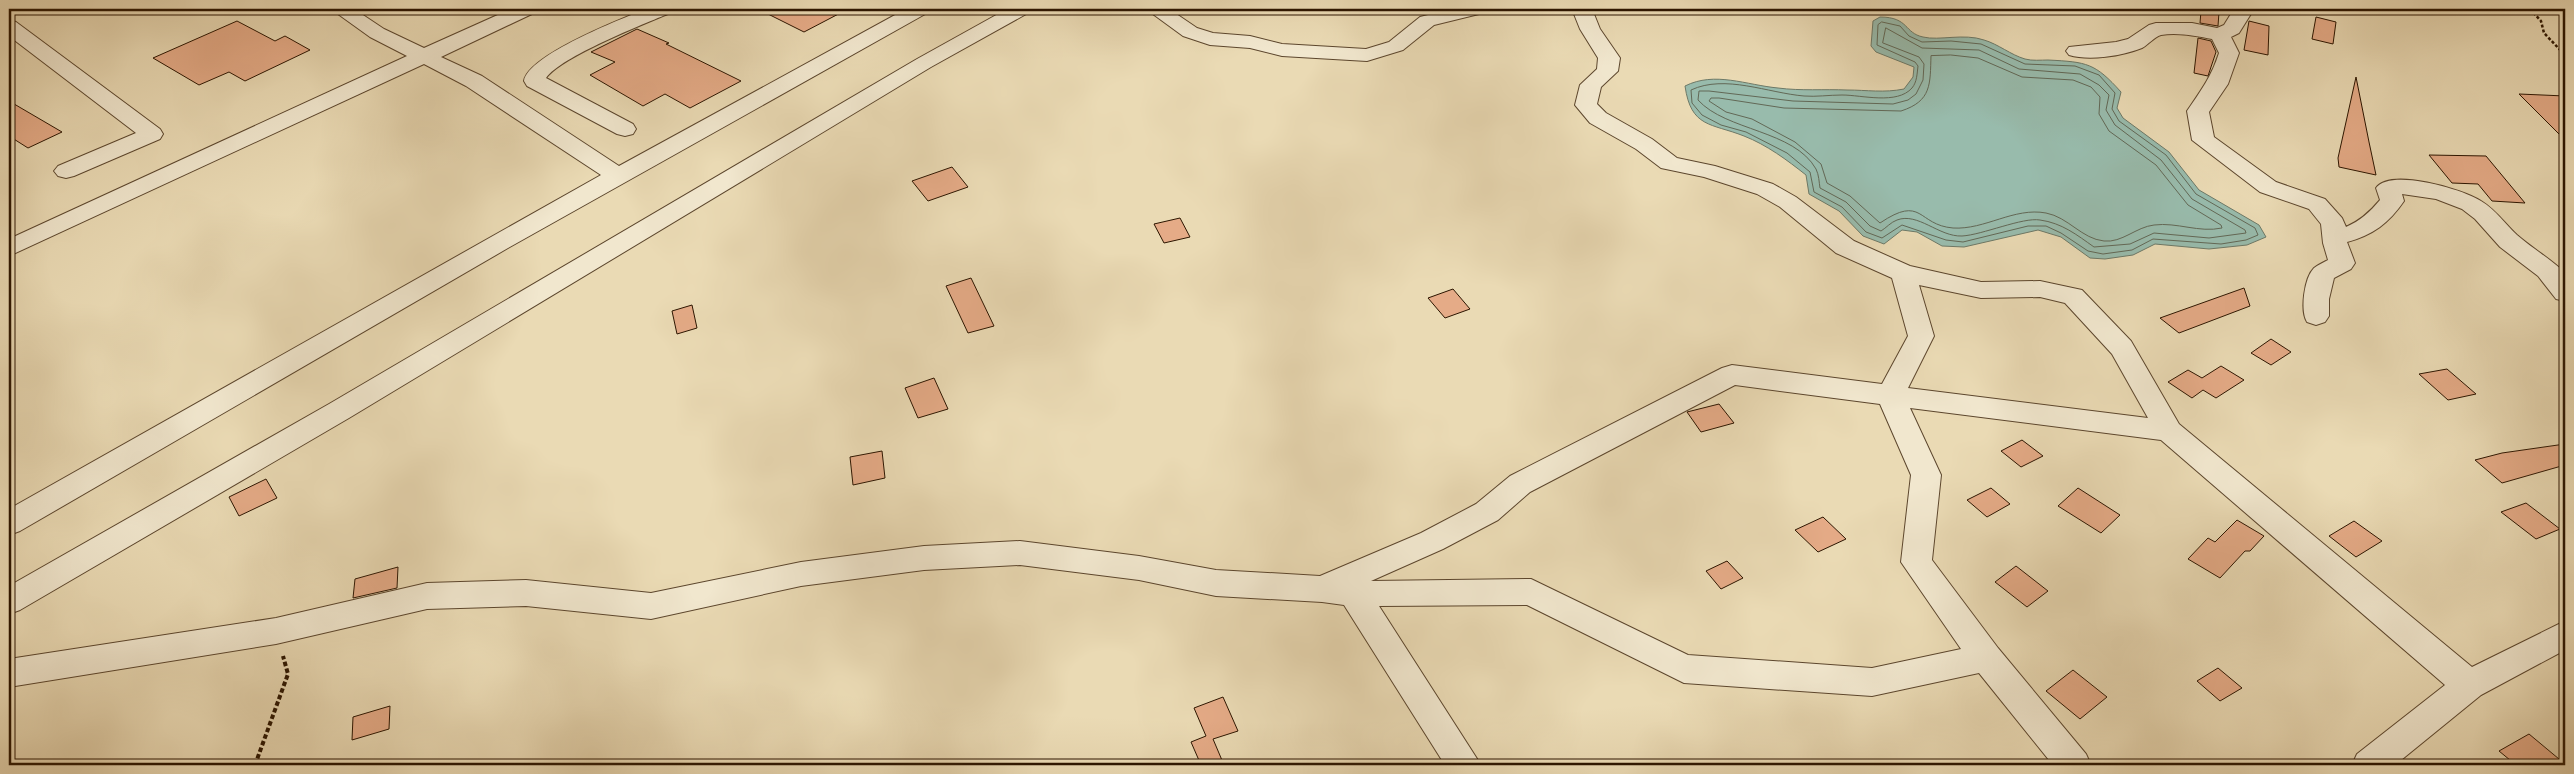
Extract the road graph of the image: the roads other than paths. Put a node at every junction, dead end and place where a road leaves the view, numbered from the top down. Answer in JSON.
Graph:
{"nodes":[{"id":1,"x":341,"y":9,"type":"edge"},
{"id":2,"x":527,"y":9,"type":"edge"},
{"id":3,"x":664,"y":9,"type":"edge"},
{"id":4,"x":920,"y":9,"type":"edge"},
{"id":5,"x":1021,"y":9,"type":"edge"},
{"id":6,"x":1156,"y":9,"type":"edge"},
{"id":7,"x":1476,"y":9,"type":"edge"},
{"id":8,"x":1582,"y":9,"type":"edge"},
{"id":9,"x":2244,"y":9,"type":"edge"},
{"id":10,"x":9,"y":26,"type":"edge"},
{"id":11,"x":2220,"y":35,"type":"junction"},
{"id":12,"x":2076,"y":52,"type":"dead end"},
{"id":13,"x":423,"y":56,"type":"junction"},
{"id":14,"x":626,"y":129,"type":"dead end"},
{"id":15,"x":66,"y":171,"type":"dead end"},
{"id":16,"x":618,"y":176,"type":"junction"},
{"id":17,"x":2335,"y":236,"type":"junction"},
{"id":18,"x":9,"y":248,"type":"edge"},
{"id":19,"x":1903,"y":273,"type":"junction"},
{"id":20,"x":2565,"y":293,"type":"edge"},
{"id":21,"x":2316,"y":316,"type":"dead end"},
{"id":22,"x":1890,"y":395,"type":"junction"},
{"id":23,"x":2169,"y":431,"type":"junction"},
{"id":24,"x":9,"y":523,"type":"edge"},
{"id":25,"x":1322,"y":589,"type":"junction"},
{"id":26,"x":1354,"y":594,"type":"junction"},
{"id":27,"x":9,"y":600,"type":"edge"},
{"id":28,"x":2565,"y":634,"type":"edge"},
{"id":29,"x":1986,"y":658,"type":"junction"},
{"id":30,"x":9,"y":672,"type":"edge"},
{"id":31,"x":2469,"y":685,"type":"junction"},
{"id":32,"x":1464,"y":765,"type":"edge"},
{"id":33,"x":2074,"y":765,"type":"edge"},
{"id":34,"x":2369,"y":765,"type":"edge"}],
"edges":[{"from":1,"to":13,"type":"street"},
{"from":2,"to":13,"type":"street"},
{"from":3,"to":14,"type":"street"},
{"from":4,"to":16,"type":"street"},
{"from":5,"to":27,"type":"street"},
{"from":6,"to":7,"type":"street"},
{"from":8,"to":19,"type":"street"},
{"from":9,"to":11,"type":"street"},
{"from":10,"to":15,"type":"street"},
{"from":11,"to":12,"type":"street"},
{"from":11,"to":17,"type":"street"},
{"from":13,"to":16,"type":"street"},
{"from":13,"to":18,"type":"street"},
{"from":16,"to":24,"type":"street"},
{"from":17,"to":20,"type":"street"},
{"from":17,"to":21,"type":"street"},
{"from":19,"to":22,"type":"street"},
{"from":19,"to":23,"type":"street"},
{"from":22,"to":23,"type":"street"},
{"from":22,"to":25,"type":"street"},
{"from":22,"to":29,"type":"street"},
{"from":23,"to":31,"type":"street"},
{"from":25,"to":26,"type":"street"},
{"from":25,"to":30,"type":"street"},
{"from":26,"to":29,"type":"street"},
{"from":26,"to":32,"type":"street"},
{"from":28,"to":31,"type":"street"},
{"from":29,"to":33,"type":"street"},
{"from":31,"to":34,"type":"street"}]}
